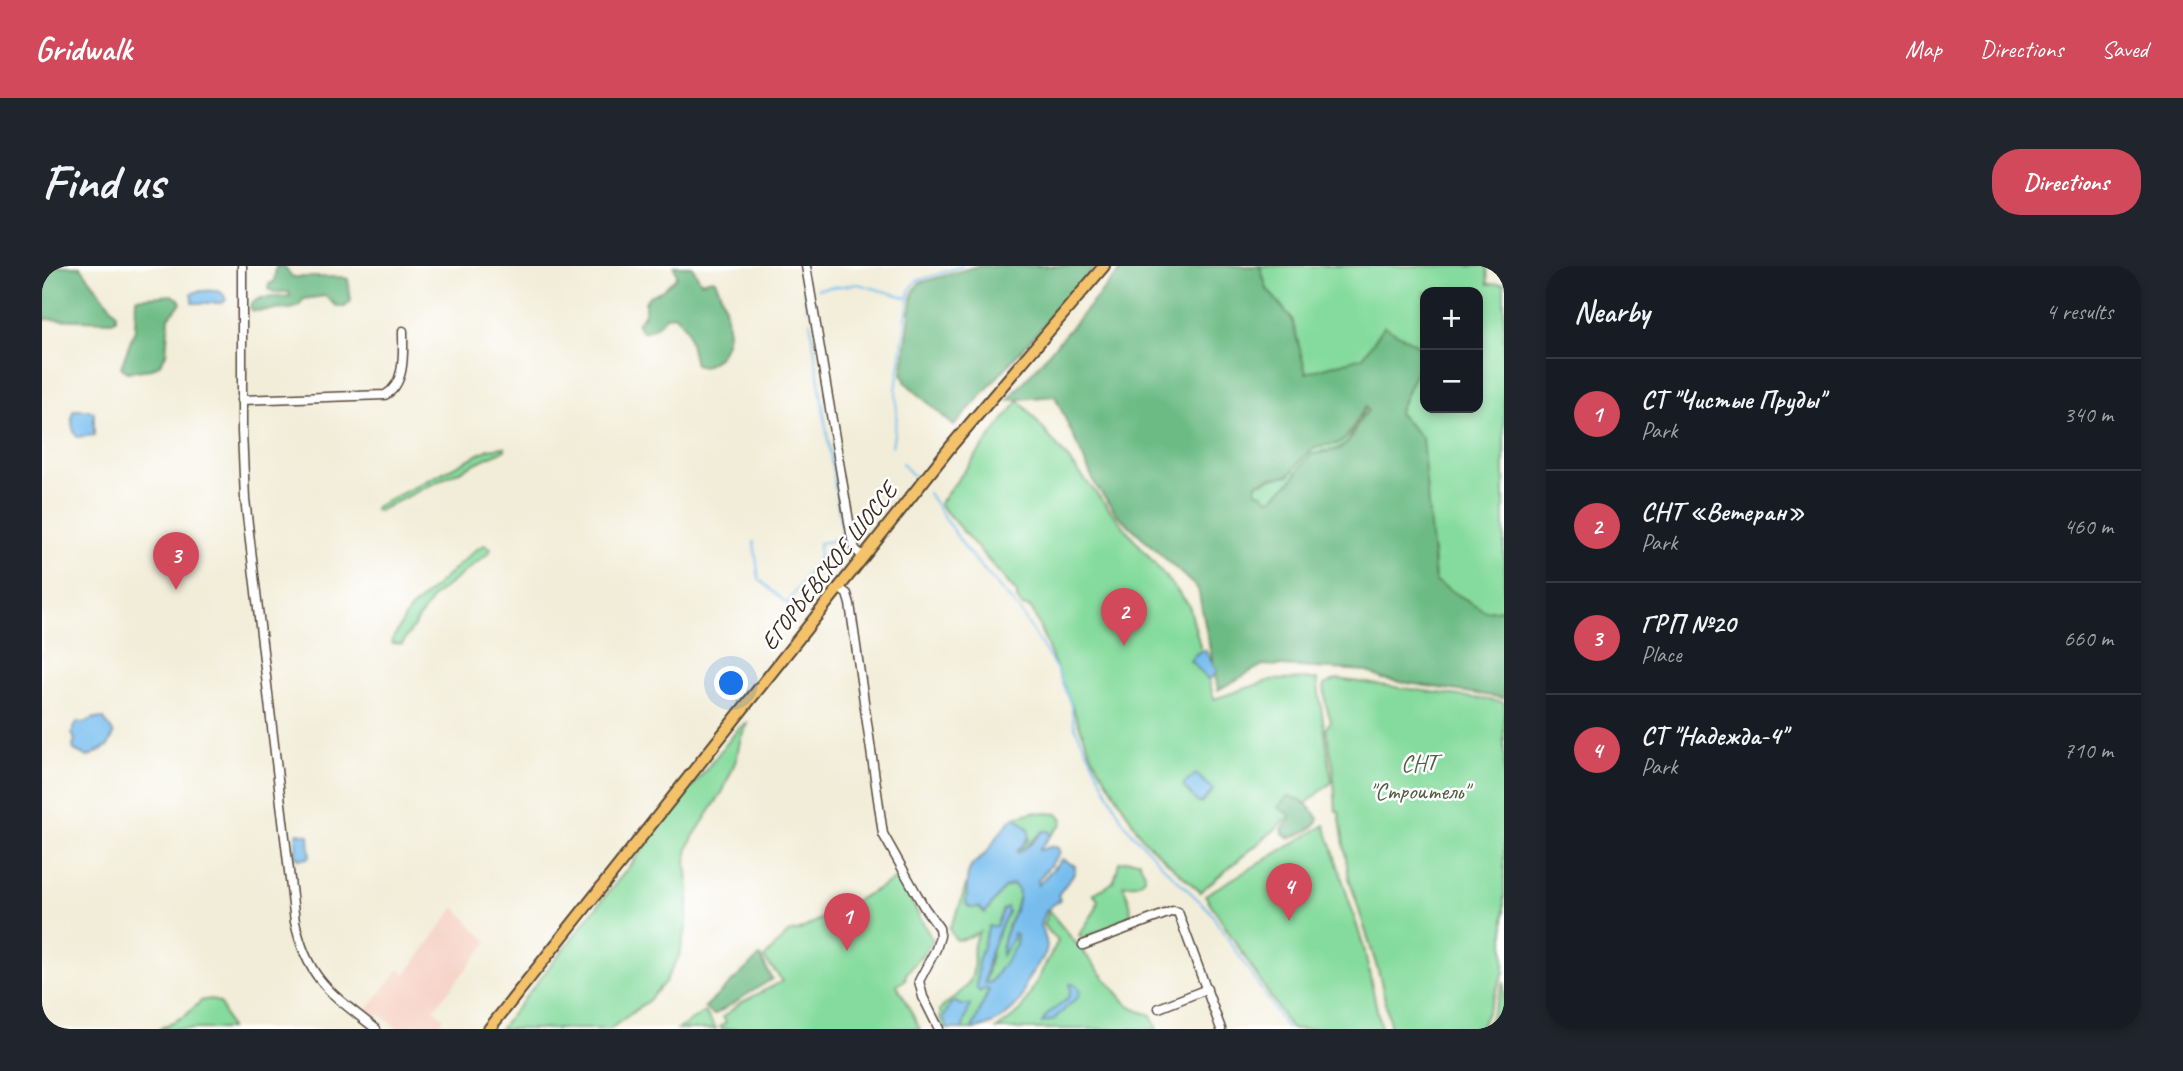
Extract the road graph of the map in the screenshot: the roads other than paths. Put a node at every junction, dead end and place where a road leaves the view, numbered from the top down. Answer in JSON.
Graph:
{"nodes":[{"id":1,"x":243,"y":266,"type":"edge"},
{"id":2,"x":806,"y":266,"type":"edge"},
{"id":3,"x":1104,"y":266,"type":"edge"},
{"id":4,"x":403,"y":331,"type":"dead end"},
{"id":5,"x":242,"y":400,"type":"junction"},
{"id":6,"x":863,"y":557,"type":"junction"},
{"id":7,"x":839,"y":587,"type":"junction"},
{"id":8,"x":1083,"y":946,"type":"dead end"},
{"id":9,"x":1207,"y":989,"type":"junction"},
{"id":10,"x":1158,"y":1008,"type":"dead end"},
{"id":11,"x":376,"y":1029,"type":"edge"},
{"id":12,"x":489,"y":1029,"type":"edge"},
{"id":13,"x":939,"y":1029,"type":"edge"},
{"id":14,"x":1221,"y":1029,"type":"edge"}],
"edges":[{"from":1,"to":5,"type":"street"},
{"from":2,"to":6,"type":"street"},
{"from":3,"to":6,"type":"main road","name":"ЕГОРЬЕВСКОЕ ШОССЕ"},
{"from":4,"to":5,"type":"street"},
{"from":5,"to":11,"type":"street"},
{"from":6,"to":7,"type":"main road","name":"ЕГОРЬЕВСКОЕ ШОССЕ"},
{"from":7,"to":12,"type":"main road","name":"ЕГОРЬЕВСКОЕ ШОССЕ"},
{"from":7,"to":13,"type":"street"},
{"from":8,"to":9,"type":"street"},
{"from":9,"to":10,"type":"street"},
{"from":9,"to":14,"type":"street"}]}
